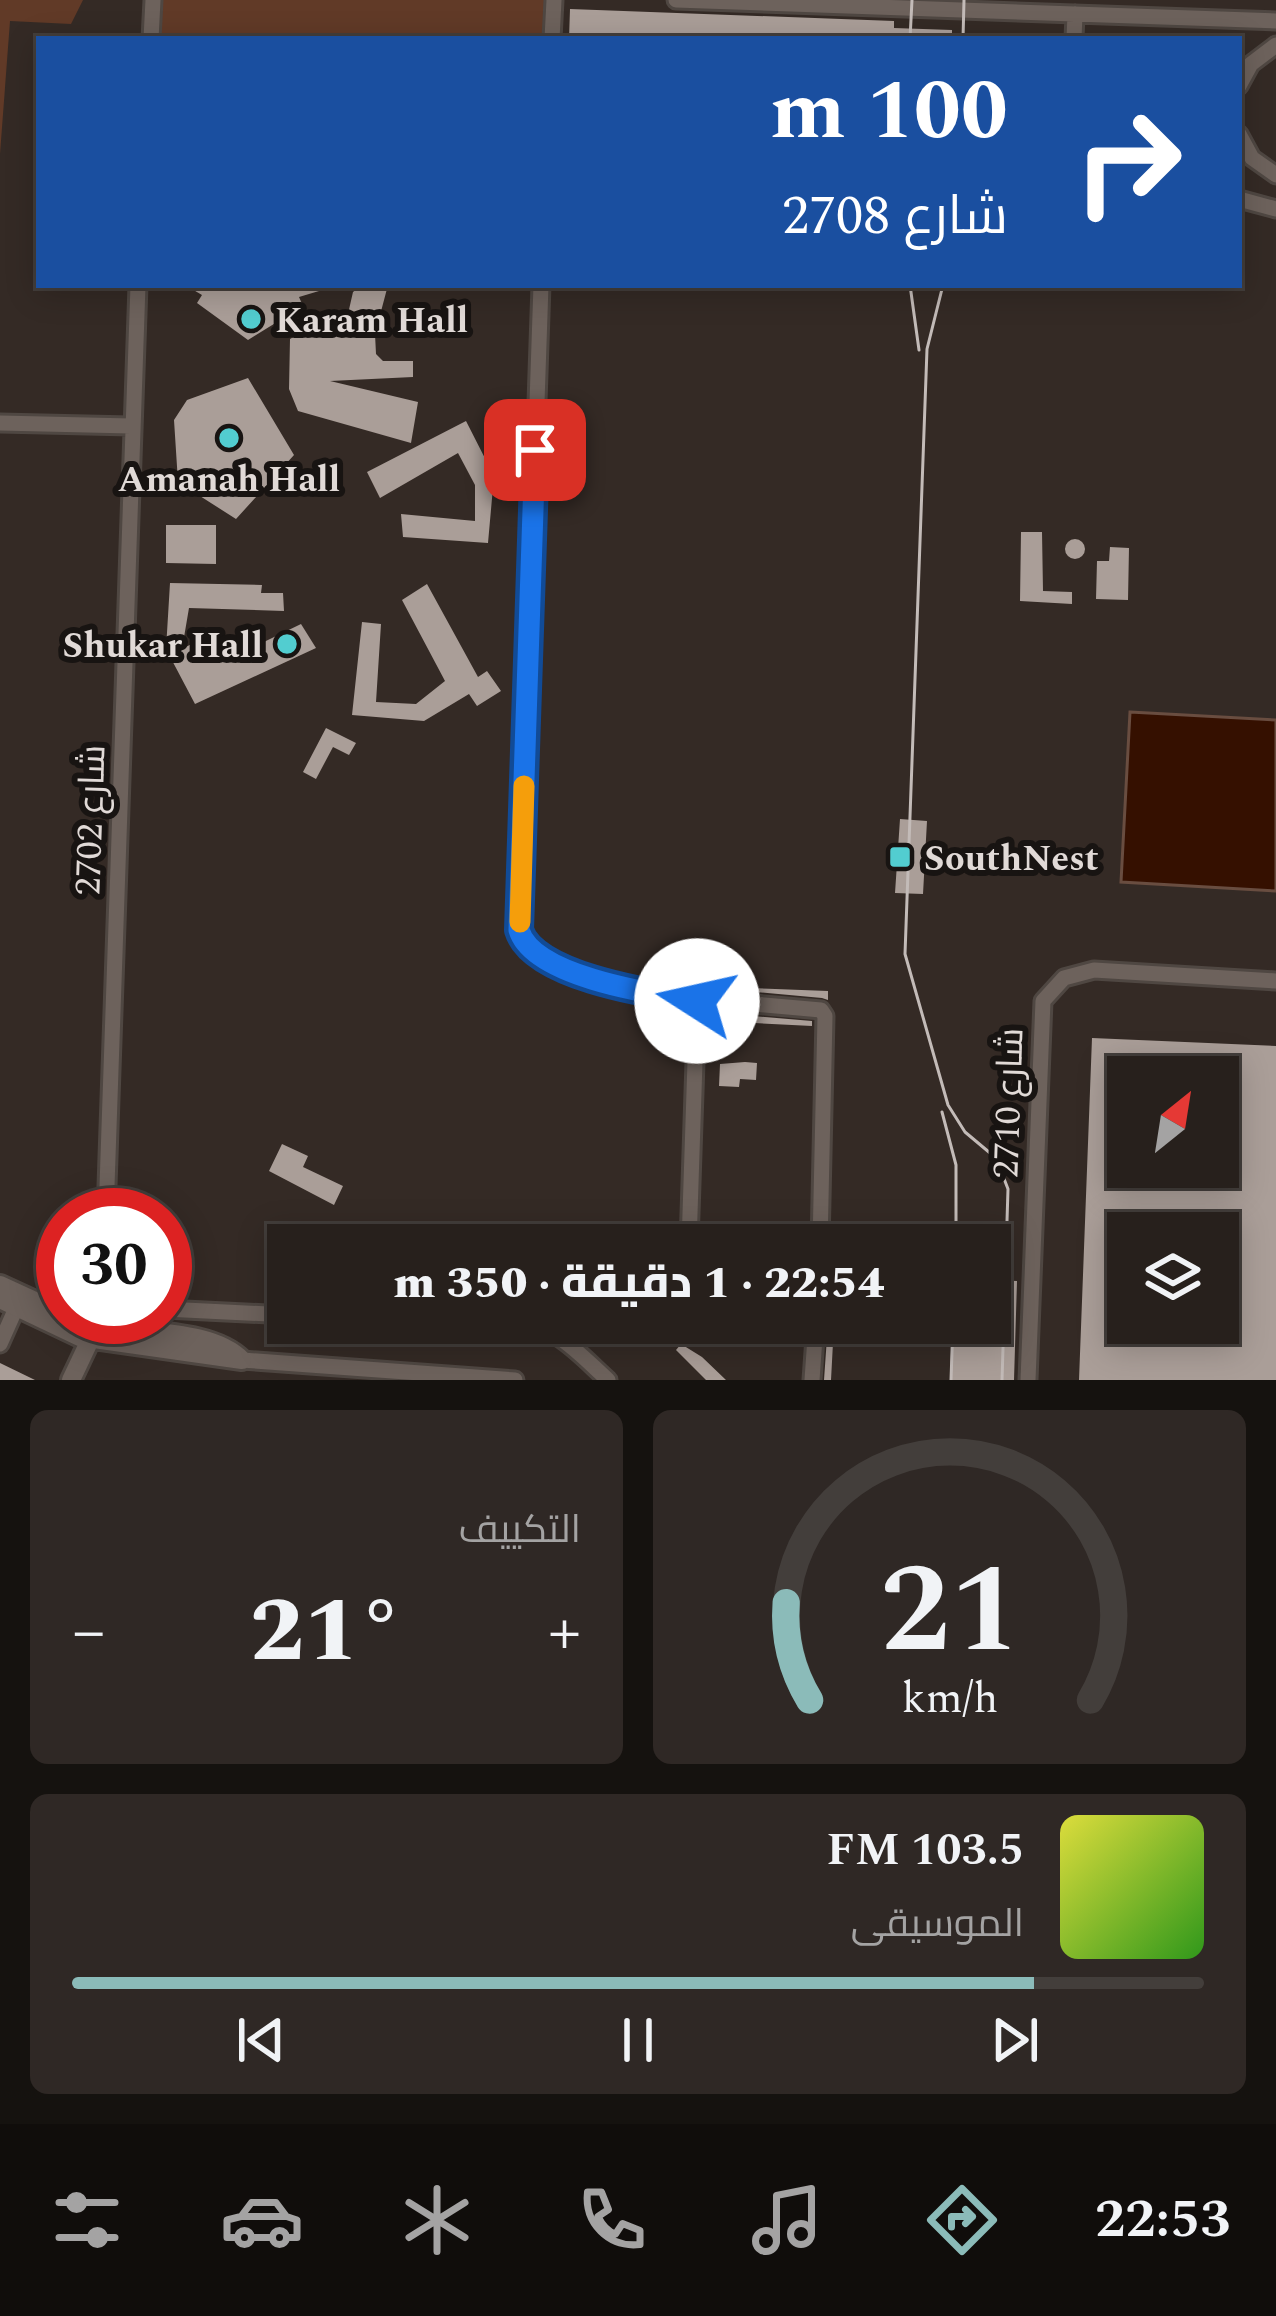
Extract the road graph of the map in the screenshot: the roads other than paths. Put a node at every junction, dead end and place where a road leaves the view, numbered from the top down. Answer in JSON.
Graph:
{"nodes":[{"id":1,"x":153,"y":0,"type":"edge"},
{"id":2,"x":554,"y":0,"type":"edge"},
{"id":3,"x":676,"y":0,"type":"edge"},
{"id":4,"x":1075,"y":14,"type":"junction"},
{"id":5,"x":1276,"y":21,"type":"edge"},
{"id":6,"x":151,"y":36,"type":"edge"},
{"id":7,"x":552,"y":36,"type":"edge"},
{"id":8,"x":1074,"y":36,"type":"edge"},
{"id":9,"x":1276,"y":45,"type":"edge"},
{"id":10,"x":1242,"y":80,"type":"edge"},
{"id":11,"x":1242,"y":140,"type":"edge"},
{"id":12,"x":1276,"y":175,"type":"edge"},
{"id":13,"x":1242,"y":200,"type":"edge"},
{"id":14,"x":1276,"y":209,"type":"edge"},
{"id":15,"x":139,"y":288,"type":"edge"},
{"id":16,"x":541,"y":288,"type":"edge"},
{"id":17,"x":0,"y":423,"type":"edge"},
{"id":18,"x":131,"y":426,"type":"junction"},
{"id":19,"x":1276,"y":981,"type":"edge"},
{"id":20,"x":697,"y":1001,"type":"junction"},
{"id":21,"x":107,"y":1188,"type":"edge"},
{"id":22,"x":688,"y":1224,"type":"edge"},
{"id":23,"x":820,"y":1224,"type":"edge"},
{"id":24,"x":0,"y":1285,"type":"edge"},
{"id":25,"x":13,"y":1301,"type":"edge"},
{"id":26,"x":192,"y":1310,"type":"edge"},
{"id":27,"x":267,"y":1314,"type":"edge"},
{"id":28,"x":192,"y":1340,"type":"edge"},
{"id":29,"x":0,"y":1344,"type":"edge"},
{"id":30,"x":75,"y":1344,"type":"edge"},
{"id":31,"x":87,"y":1344,"type":"edge"},
{"id":32,"x":110,"y":1344,"type":"edge"},
{"id":33,"x":568,"y":1344,"type":"edge"},
{"id":34,"x":815,"y":1344,"type":"edge"},
{"id":35,"x":79,"y":1357,"type":"junction"},
{"id":36,"x":242,"y":1370,"type":"edge"},
{"id":37,"x":71,"y":1380,"type":"edge"},
{"id":38,"x":515,"y":1380,"type":"edge"},
{"id":39,"x":608,"y":1380,"type":"edge"},
{"id":40,"x":812,"y":1380,"type":"edge"},
{"id":41,"x":1028,"y":1380,"type":"edge"}],
"edges":[{"from":1,"to":6,"type":"street"},
{"from":2,"to":7,"type":"street"},
{"from":3,"to":4,"type":"street"},
{"from":4,"to":5,"type":"street"},
{"from":4,"to":8,"type":"street"},
{"from":9,"to":10,"type":"street"},
{"from":11,"to":12,"type":"street"},
{"from":13,"to":14,"type":"street"},
{"from":15,"to":18,"type":"street","name":"شارع 2702"},
{"from":16,"to":20,"type":"street"},
{"from":17,"to":18,"type":"street"},
{"from":18,"to":21,"type":"street","name":"شارع 2702"},
{"from":19,"to":41,"type":"street","name":"شارع 2710"},
{"from":20,"to":22,"type":"street"},
{"from":20,"to":23,"type":"street"},
{"from":24,"to":25,"type":"street"},
{"from":25,"to":29,"type":"street"},
{"from":26,"to":27,"type":"street"},
{"from":28,"to":36,"type":"street"},
{"from":30,"to":35,"type":"street"},
{"from":31,"to":35,"type":"street"},
{"from":32,"to":36,"type":"street"},
{"from":33,"to":39,"type":"street"},
{"from":34,"to":40,"type":"street"},
{"from":35,"to":37,"type":"street"},
{"from":36,"to":38,"type":"street"}]}
